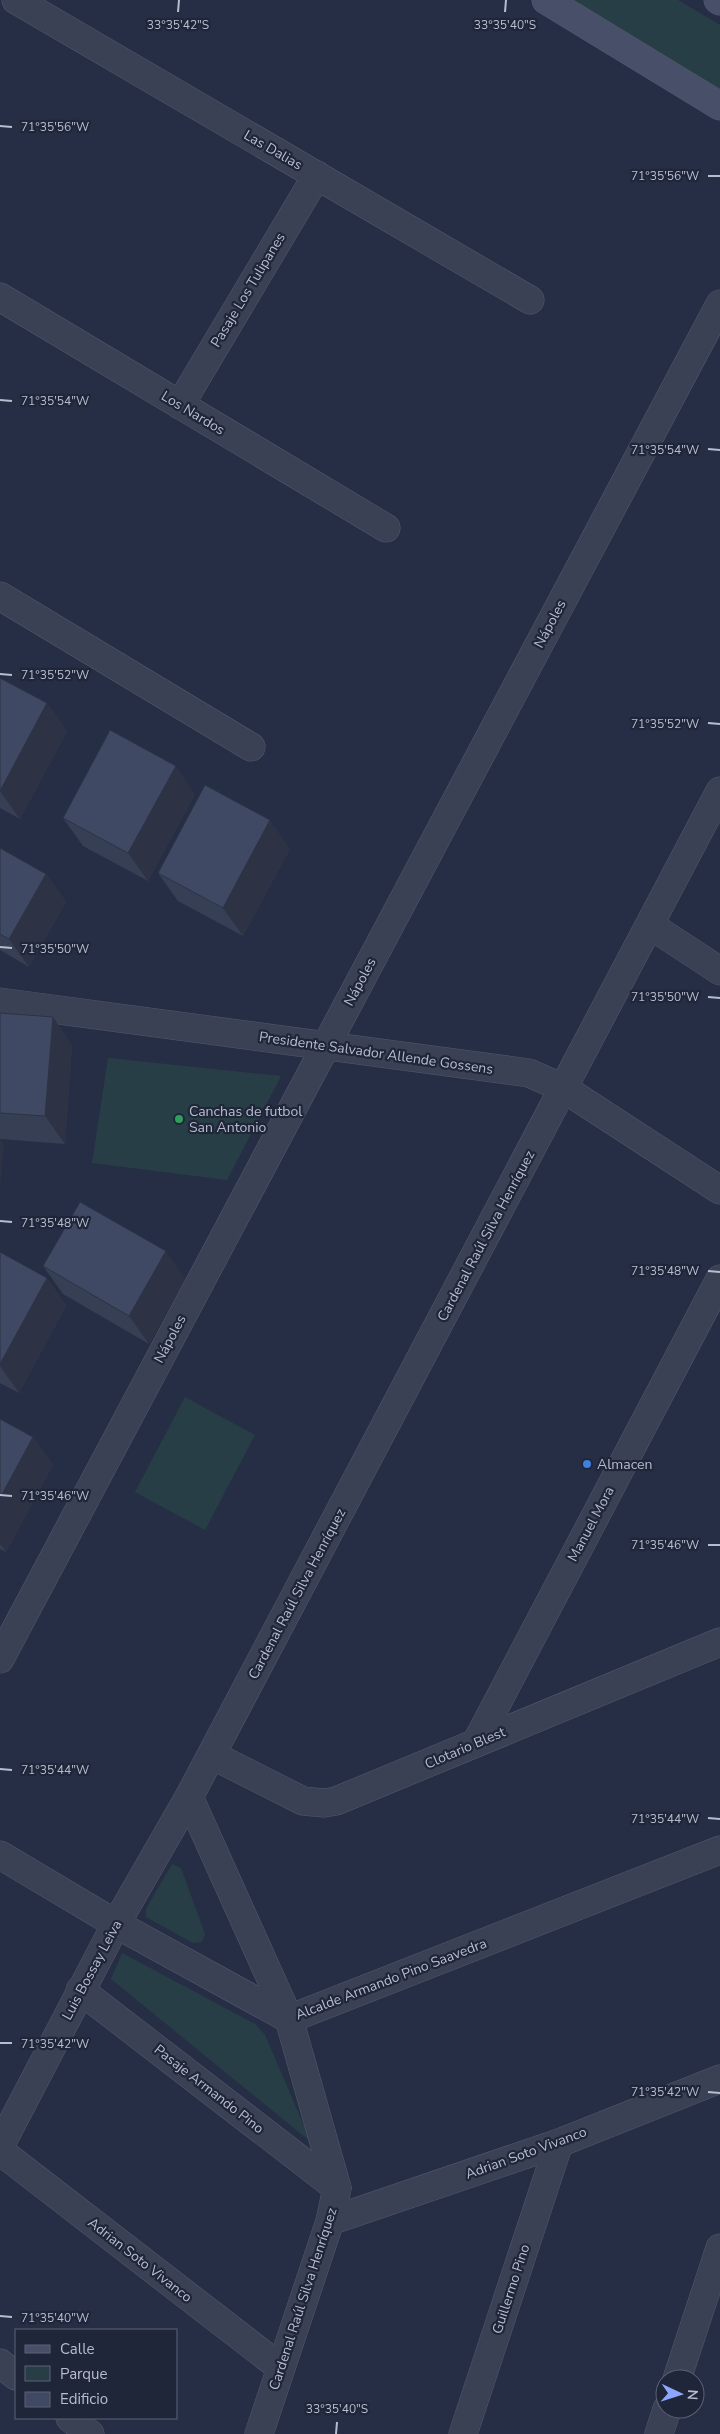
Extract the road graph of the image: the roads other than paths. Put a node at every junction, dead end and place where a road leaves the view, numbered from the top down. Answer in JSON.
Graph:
{"nodes":[{"id":1,"x":16,"y":0,"type":"edge"},
{"id":2,"x":546,"y":0,"type":"edge"},
{"id":3,"x":720,"y":106,"type":"edge"},
{"id":4,"x":317,"y":175,"type":"junction"},
{"id":5,"x":0,"y":297,"type":"edge"},
{"id":6,"x":530,"y":300,"type":"dead end"},
{"id":7,"x":720,"y":304,"type":"edge"},
{"id":8,"x":180,"y":405,"type":"junction"},
{"id":9,"x":386,"y":528,"type":"dead end"},
{"id":10,"x":0,"y":596,"type":"edge"},
{"id":11,"x":251,"y":747,"type":"dead end"},
{"id":12,"x":720,"y":791,"type":"edge"},
{"id":13,"x":650,"y":925,"type":"junction"},
{"id":14,"x":720,"y":971,"type":"edge"},
{"id":15,"x":0,"y":1002,"type":"edge"},
{"id":16,"x":326,"y":1047,"type":"junction"},
{"id":17,"x":563,"y":1088,"type":"junction"},
{"id":18,"x":720,"y":1190,"type":"edge"},
{"id":19,"x":720,"y":1279,"type":"edge"},
{"id":20,"x":720,"y":1642,"type":"edge"},
{"id":21,"x":0,"y":1659,"type":"edge"},
{"id":22,"x":476,"y":1743,"type":"junction"},
{"id":23,"x":212,"y":1755,"type":"junction"},
{"id":24,"x":189,"y":1797,"type":"junction"},
{"id":25,"x":720,"y":1850,"type":"edge"},
{"id":26,"x":0,"y":1855,"type":"edge"},
{"id":27,"x":116,"y":1924,"type":"junction"},
{"id":28,"x":80,"y":1990,"type":"junction"},
{"id":29,"x":289,"y":2019,"type":"junction"},
{"id":30,"x":720,"y":2079,"type":"edge"},
{"id":31,"x":559,"y":2143,"type":"junction"},
{"id":32,"x":0,"y":2146,"type":"edge"},
{"id":33,"x":0,"y":2151,"type":"edge"},
{"id":34,"x":338,"y":2188,"type":"junction"},
{"id":35,"x":330,"y":2222,"type":"junction"},
{"id":36,"x":720,"y":2248,"type":"edge"},
{"id":37,"x":0,"y":2363,"type":"edge"},
{"id":38,"x":281,"y":2368,"type":"junction"},
{"id":39,"x":680,"y":2369,"type":"edge"},
{"id":40,"x":15,"y":2375,"type":"edge"},
{"id":41,"x":71,"y":2419,"type":"edge"},
{"id":42,"x":664,"y":2419,"type":"edge"},
{"id":43,"x":90,"y":2434,"type":"edge"},
{"id":44,"x":259,"y":2434,"type":"edge"},
{"id":45,"x":463,"y":2434,"type":"edge"},
{"id":46,"x":659,"y":2434,"type":"edge"}],
"edges":[{"from":1,"to":4,"type":"street","name":"Las Dalias"},
{"from":2,"to":3,"type":"street"},
{"from":4,"to":6,"type":"street","name":"Las Dalias"},
{"from":4,"to":8,"type":"street","name":"Pasaje Los Tulipanes"},
{"from":5,"to":8,"type":"street","name":"Los Nardos"},
{"from":7,"to":16,"type":"street","name":"Nápoles"},
{"from":8,"to":9,"type":"street","name":"Los Nardos"},
{"from":10,"to":11,"type":"street"},
{"from":12,"to":13,"type":"street","name":"Cardenal Raúl Silva Henríquez"},
{"from":13,"to":14,"type":"street"},
{"from":13,"to":17,"type":"street","name":"Cardenal Raúl Silva Henríquez"},
{"from":15,"to":16,"type":"street","name":"Presidente Salvador Allende Gossens"},
{"from":16,"to":17,"type":"street","name":"Presidente Salvador Allende Gossens"},
{"from":16,"to":21,"type":"street","name":"Nápoles"},
{"from":17,"to":18,"type":"street","name":"Presidente Salvador Allende Gossens"},
{"from":17,"to":23,"type":"street","name":"Cardenal Raúl Silva Henríquez"},
{"from":19,"to":22,"type":"street","name":"Manuel Mora"},
{"from":20,"to":22,"type":"street","name":"Clotario Blest"},
{"from":22,"to":23,"type":"street","name":"Clotario Blest"},
{"from":23,"to":24,"type":"street","name":"Cardenal Raúl Silva Henríquez"},
{"from":24,"to":27,"type":"street","name":"Luis Bossay Leiva"},
{"from":24,"to":29,"type":"street","name":"Cardenal Raúl Silva Henríquez"},
{"from":25,"to":29,"type":"street","name":"Alcalde Armando Pino Saavedra"},
{"from":26,"to":27,"type":"street","name":"Alcalde Armando Pino Saavedra"},
{"from":27,"to":28,"type":"street","name":"Luis Bossay Leiva"},
{"from":27,"to":29,"type":"street","name":"Alcalde Armando Pino Saavedra"},
{"from":28,"to":32,"type":"street","name":"Luis Bossay Leiva"},
{"from":28,"to":34,"type":"street","name":"Pasaje Armando Pino"},
{"from":29,"to":34,"type":"street","name":"Cardenal Raúl Silva Henríquez"},
{"from":30,"to":31,"type":"street","name":"Adrian Soto Vivanco"},
{"from":31,"to":35,"type":"street","name":"Adrian Soto Vivanco"},
{"from":31,"to":45,"type":"street","name":"Guillermo Pino"},
{"from":33,"to":38,"type":"street","name":"Adrian Soto Vivanco"},
{"from":34,"to":35,"type":"street","name":"Cardenal Raúl Silva Henríquez"},
{"from":35,"to":38,"type":"street","name":"Cardenal Raúl Silva Henríquez"},
{"from":36,"to":39,"type":"street"},
{"from":37,"to":40,"type":"street"},
{"from":38,"to":44,"type":"street","name":"Cardenal Raúl Silva Henríquez"},
{"from":41,"to":43,"type":"street"},
{"from":42,"to":46,"type":"street"}]}
